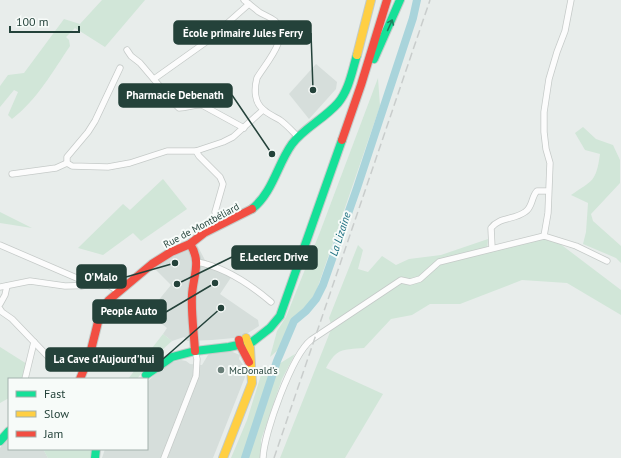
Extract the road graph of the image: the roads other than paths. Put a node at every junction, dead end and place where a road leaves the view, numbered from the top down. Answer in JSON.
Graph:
{"nodes":[{"id":1,"x":371,"y":0,"type":"edge"},
{"id":2,"x":387,"y":0,"type":"edge"},
{"id":3,"x":400,"y":0,"type":"edge"},
{"id":4,"x":571,"y":0,"type":"edge"},
{"id":5,"x":246,"y":2,"type":"edge"},
{"id":6,"x":127,"y":50,"type":"dead end"},
{"id":7,"x":120,"y":68,"type":"dead end"},
{"id":8,"x":154,"y":80,"type":"junction"},
{"id":9,"x":361,"y":85,"type":"junction"},
{"id":10,"x":263,"y":110,"type":"junction"},
{"id":11,"x":244,"y":128,"type":"junction"},
{"id":12,"x":298,"y":137,"type":"junction"},
{"id":13,"x":196,"y":150,"type":"junction"},
{"id":14,"x":67,"y":163,"type":"junction"},
{"id":15,"x":12,"y":174,"type":"dead end"},
{"id":16,"x":548,"y":191,"type":"junction"},
{"id":17,"x":219,"y":225,"type":"junction"},
{"id":18,"x":544,"y":236,"type":"junction"},
{"id":19,"x":190,"y":244,"type":"junction"},
{"id":20,"x":0,"y":245,"type":"edge"},
{"id":21,"x":492,"y":248,"type":"junction"},
{"id":22,"x":607,"y":261,"type":"dead end"},
{"id":23,"x":197,"y":262,"type":"junction"},
{"id":24,"x":7,"y":286,"type":"junction"},
{"id":25,"x":82,"y":286,"type":"junction"},
{"id":26,"x":0,"y":287,"type":"edge"},
{"id":27,"x":118,"y":291,"type":"junction"},
{"id":28,"x":271,"y":302,"type":"dead end"},
{"id":29,"x":0,"y":304,"type":"edge"},
{"id":30,"x":0,"y":309,"type":"edge"},
{"id":31,"x":244,"y":341,"type":"junction"},
{"id":32,"x":34,"y":342,"type":"junction"},
{"id":33,"x":195,"y":349,"type":"junction"},
{"id":34,"x":58,"y":367,"type":"dead end"},
{"id":35,"x":144,"y":377,"type":"edge"},
{"id":36,"x":26,"y":378,"type":"edge"},
{"id":37,"x":80,"y":378,"type":"edge"},
{"id":38,"x":8,"y":432,"type":"edge"},
{"id":39,"x":0,"y":441,"type":"edge"},
{"id":40,"x":164,"y":458,"type":"edge"},
{"id":41,"x":223,"y":458,"type":"edge"},
{"id":42,"x":263,"y":458,"type":"edge"}],
"edges":[{"from":1,"to":12,"type":"main road","name":"Rue de Montbéliard"},
{"from":2,"to":9,"type":"main road"},
{"from":9,"to":3,"type":"main road","one_way":true},
{"from":4,"to":16,"type":"street"},
{"from":5,"to":8,"type":"street"},
{"from":5,"to":10,"type":"street"},
{"from":6,"to":8,"type":"street"},
{"from":7,"to":14,"type":"street"},
{"from":8,"to":11,"type":"street"},
{"from":9,"to":31,"type":"main road"},
{"from":10,"to":11,"type":"street"},
{"from":10,"to":12,"type":"street"},
{"from":11,"to":13,"type":"street"},
{"from":12,"to":17,"type":"main road","name":"Rue de Montbéliard"},
{"from":13,"to":14,"type":"street"},
{"from":13,"to":17,"type":"street"},
{"from":14,"to":15,"type":"street"},
{"from":16,"to":18,"type":"street"},
{"from":16,"to":21,"type":"street"},
{"from":17,"to":19,"type":"main road","name":"Rue de Montbéliard"},
{"from":18,"to":21,"type":"street"},
{"from":18,"to":22,"type":"street"},
{"from":19,"to":23,"type":"main road"},
{"from":19,"to":27,"type":"main road","name":"Rue de Montbéliard"},
{"from":20,"to":25,"type":"street"},
{"from":21,"to":42,"type":"street"},
{"from":23,"to":28,"type":"street"},
{"from":23,"to":33,"type":"main road"},
{"from":24,"to":25,"type":"street"},
{"from":24,"to":26,"type":"street"},
{"from":24,"to":29,"type":"street"},
{"from":25,"to":27,"type":"street"},
{"from":27,"to":37,"type":"main road","name":"Rue de Montbéliard"},
{"from":30,"to":32,"type":"street"},
{"from":31,"to":33,"type":"main road"},
{"from":31,"to":41,"type":"main road"},
{"from":32,"to":34,"type":"street"},
{"from":32,"to":36,"type":"street"},
{"from":33,"to":35,"type":"main road"},
{"from":33,"to":40,"type":"street"},
{"from":38,"to":39,"type":"main road"}]}
